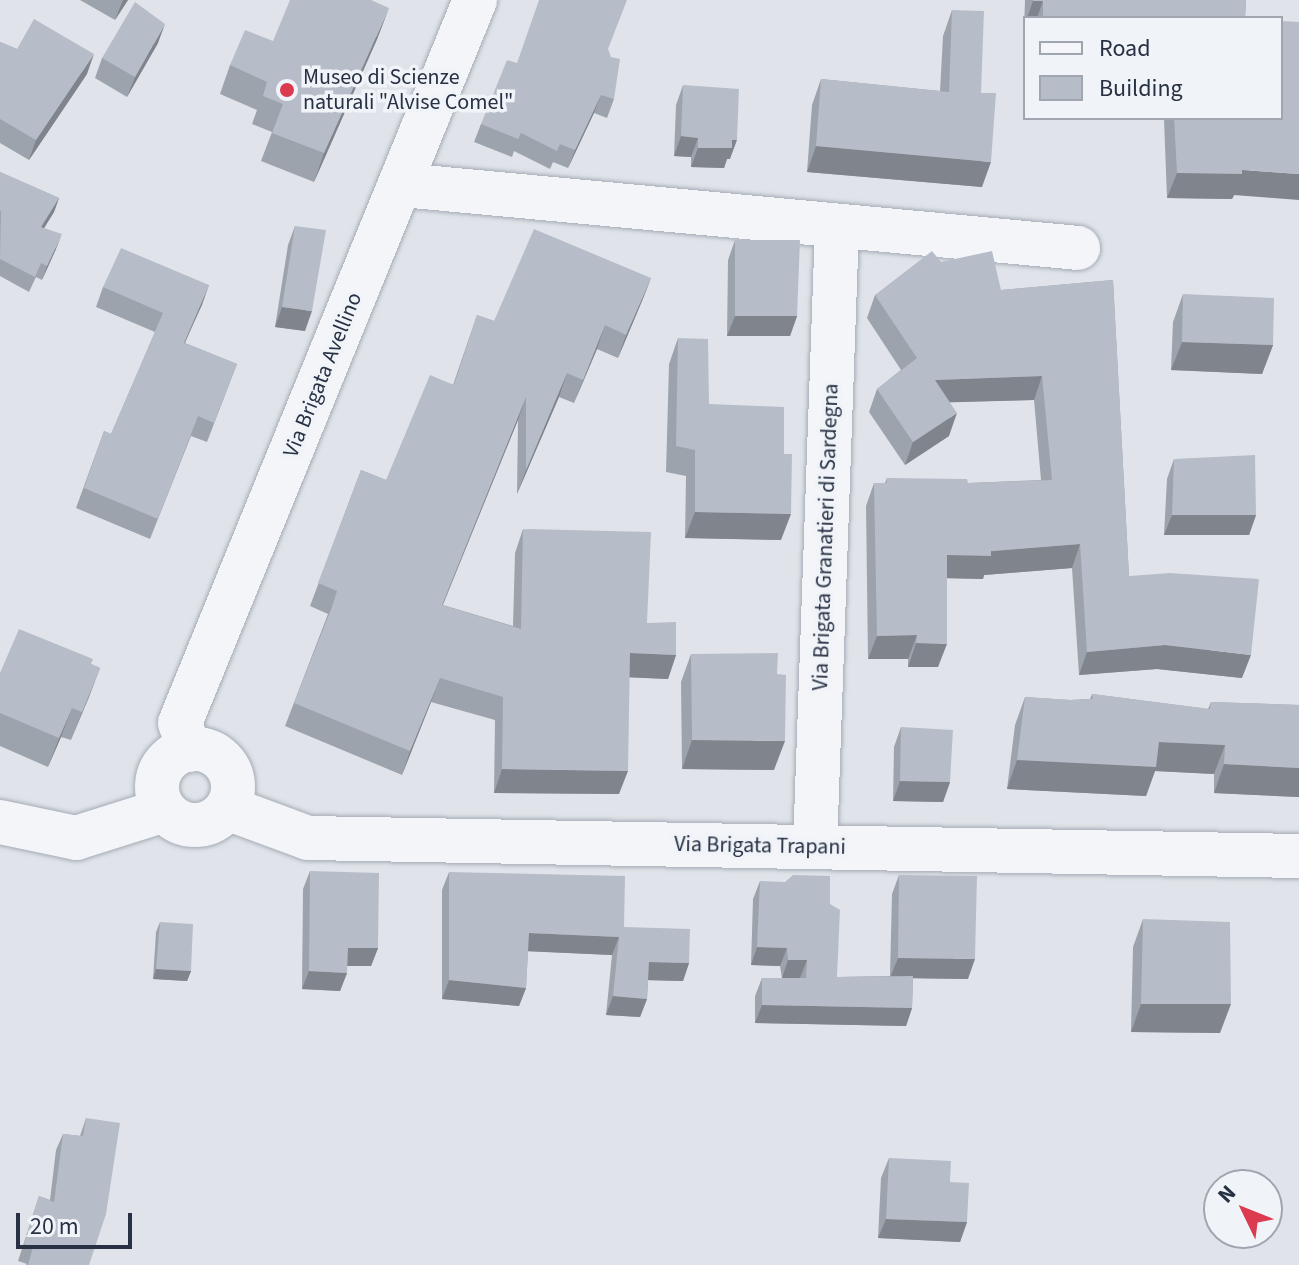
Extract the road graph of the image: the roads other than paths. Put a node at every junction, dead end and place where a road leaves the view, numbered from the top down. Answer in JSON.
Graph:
{"nodes":[{"id":1,"x":475,"y":0,"type":"edge"},
{"id":2,"x":402,"y":185,"type":"junction"},
{"id":3,"x":837,"y":227,"type":"junction"},
{"id":4,"x":1078,"y":248,"type":"dead end"},
{"id":5,"x":189,"y":750,"type":"junction"},
{"id":6,"x":227,"y":808,"type":"junction"},
{"id":7,"x":165,"y":810,"type":"junction"},
{"id":8,"x":0,"y":822,"type":"edge"},
{"id":9,"x":815,"y":847,"type":"junction"},
{"id":10,"x":1299,"y":856,"type":"edge"}],
"edges":[{"from":1,"to":2,"type":"street","name":"Via Brigata Avellino"},
{"from":2,"to":3,"type":"street"},
{"from":2,"to":5,"type":"street","name":"Via Brigata Avellino"},
{"from":3,"to":4,"type":"street"},
{"from":3,"to":9,"type":"street","name":"Via Brigata Granatieri di Sardegna"},
{"from":5,"to":6,"type":"street"},
{"from":5,"to":7,"type":"street"},
{"from":6,"to":7,"type":"street"},
{"from":6,"to":9,"type":"street","name":"Via Brigata Trapani"},
{"from":7,"to":8,"type":"street"},
{"from":9,"to":10,"type":"street","name":"Via Brigata Trapani"}]}
